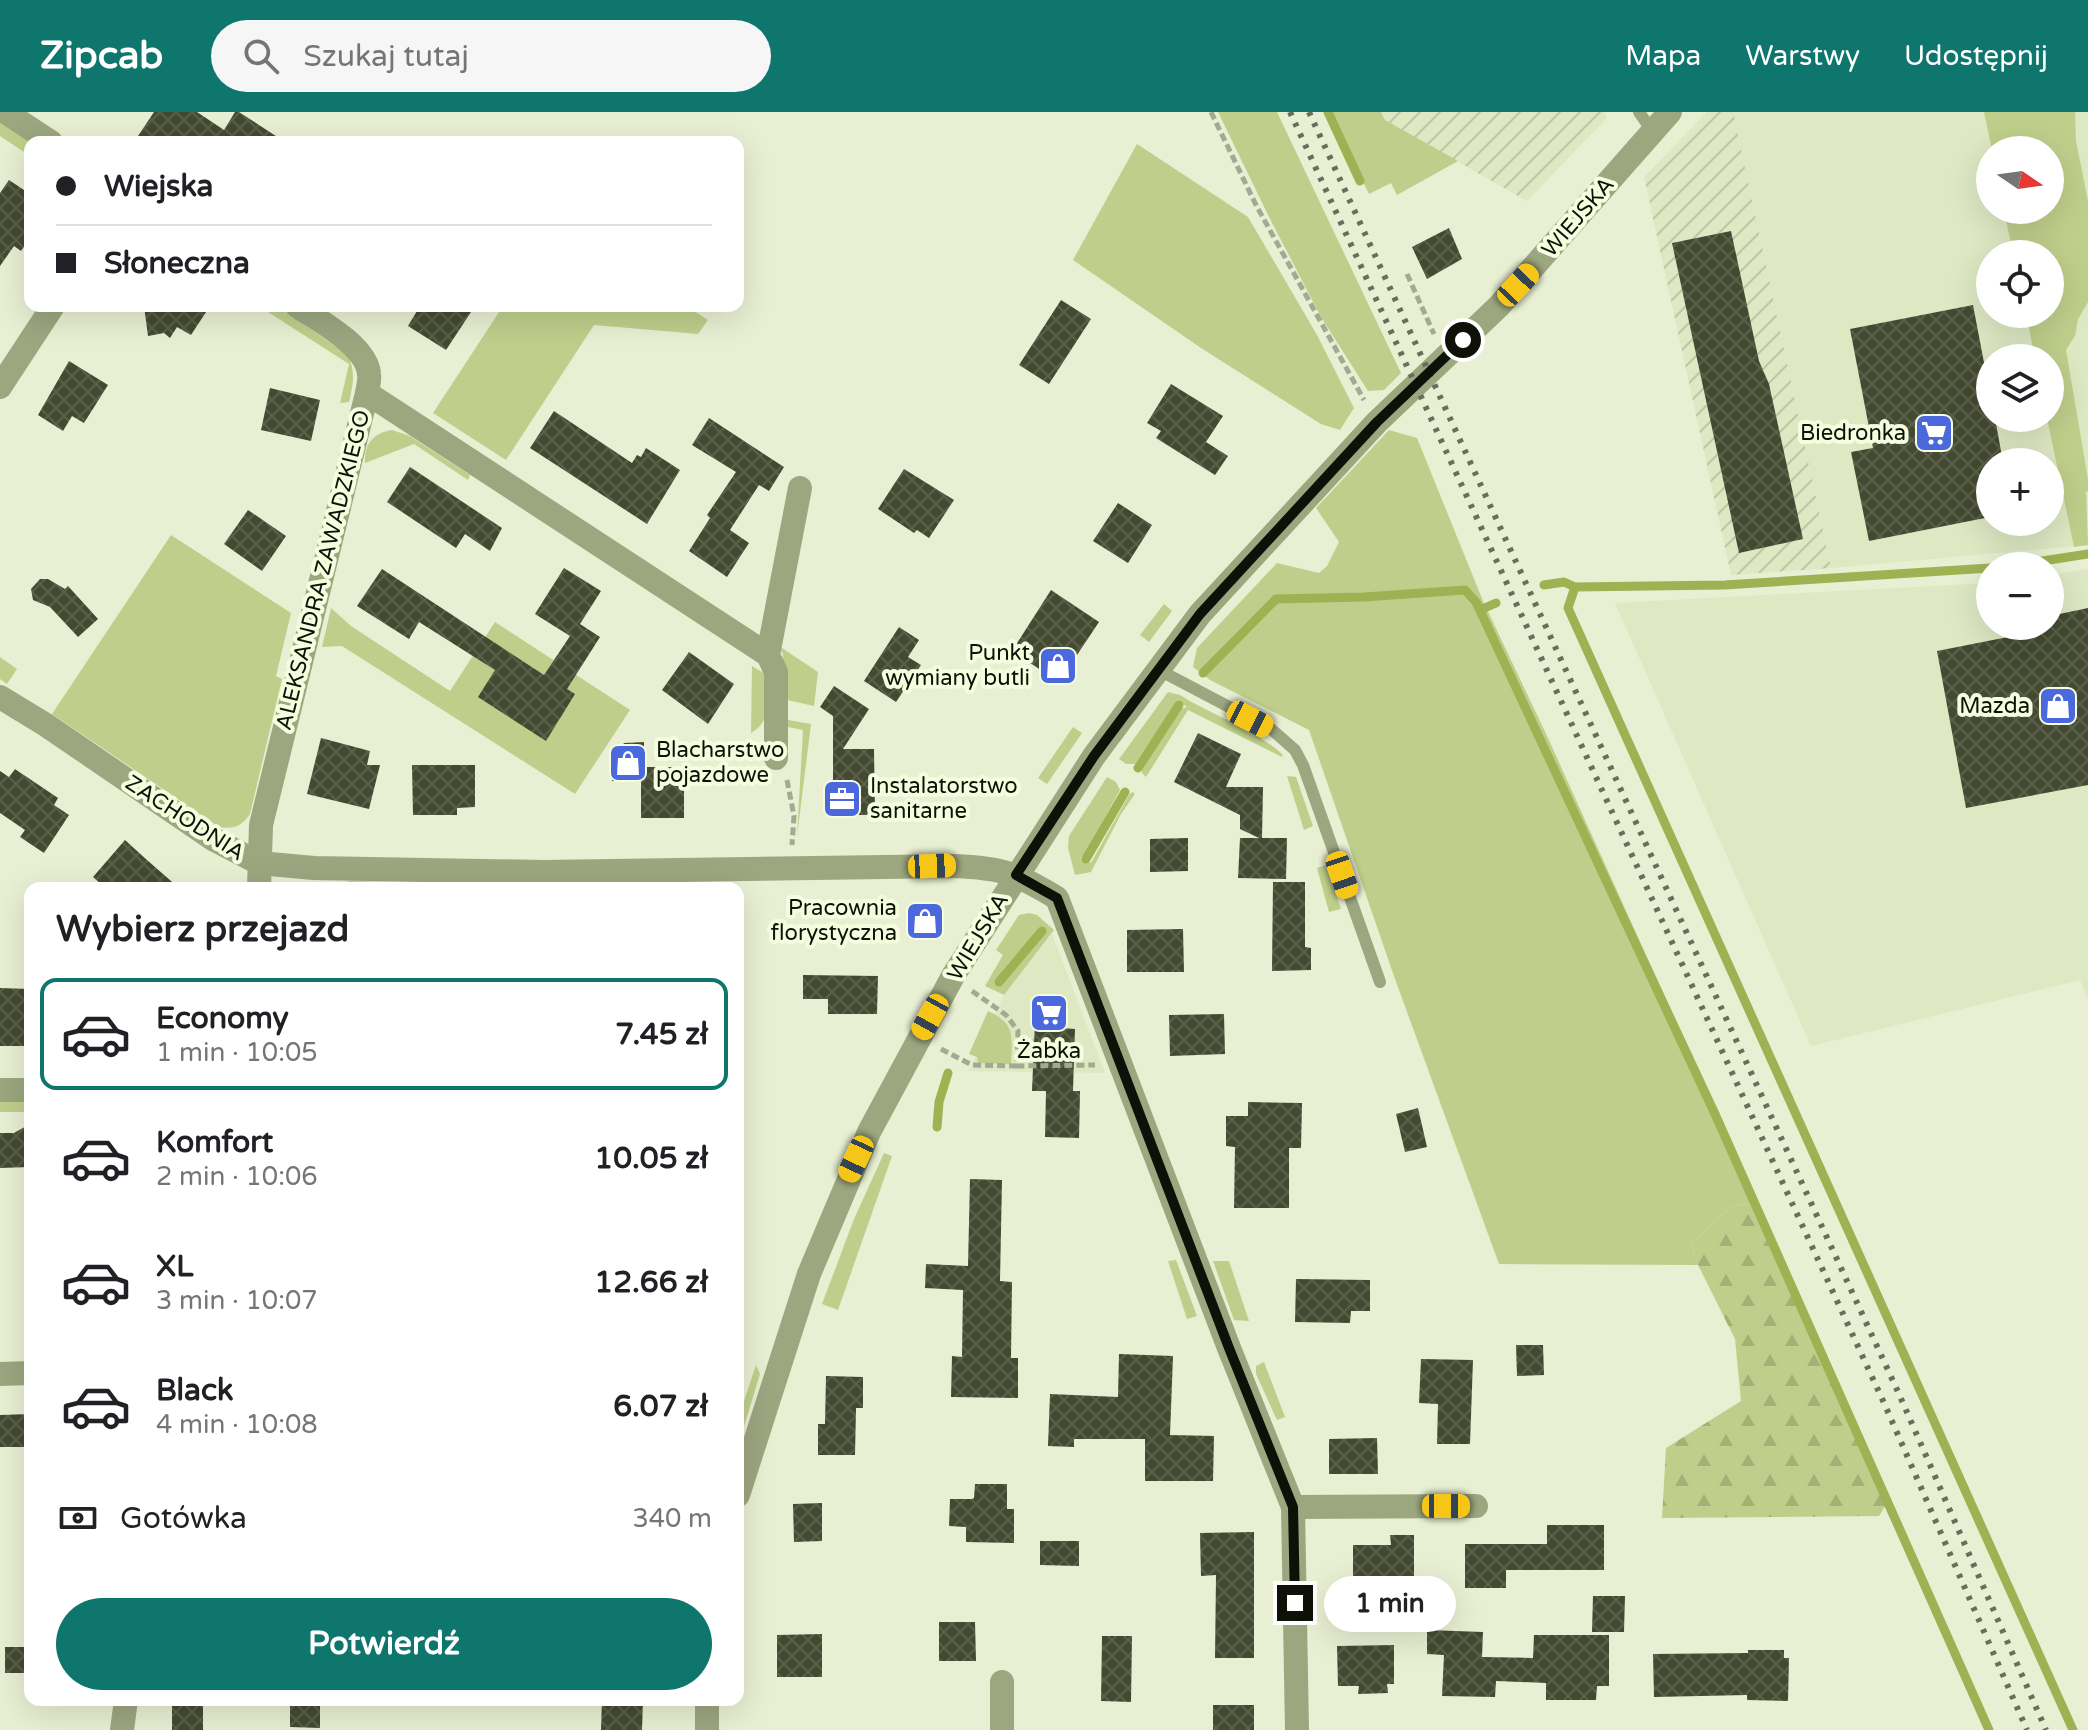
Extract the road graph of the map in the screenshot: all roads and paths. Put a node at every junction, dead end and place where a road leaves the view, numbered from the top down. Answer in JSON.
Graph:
{"nodes":[{"id":1,"x":5,"y":112,"type":"edge"},
{"id":2,"x":1211,"y":112,"type":"edge"},
{"id":3,"x":1639,"y":112,"type":"edge"},
{"id":4,"x":1670,"y":112,"type":"edge"},
{"id":5,"x":1653,"y":132,"type":"junction"},
{"id":6,"x":42,"y":136,"type":"edge"},
{"id":7,"x":1407,"y":274,"type":"dead end"},
{"id":8,"x":49,"y":312,"type":"edge"},
{"id":9,"x":306,"y":312,"type":"edge"},
{"id":10,"x":1444,"y":357,"type":"junction"},
{"id":11,"x":0,"y":387,"type":"edge"},
{"id":12,"x":367,"y":393,"type":"junction"},
{"id":13,"x":1377,"y":422,"type":"junction"},
{"id":14,"x":800,"y":488,"type":"dead end"},
{"id":15,"x":768,"y":655,"type":"junction"},
{"id":16,"x":1157,"y":669,"type":"junction"},
{"id":17,"x":0,"y":697,"type":"edge"},
{"id":18,"x":776,"y":758,"type":"joint"},
{"id":19,"x":792,"y":845,"type":"dead end"},
{"id":20,"x":259,"y":863,"type":"junction"},
{"id":21,"x":1016,"y":875,"type":"junction"},
{"id":22,"x":259,"y":882,"type":"edge"},
{"id":23,"x":1380,"y":982,"type":"dead end"},
{"id":24,"x":968,"y":988,"type":"dead end"},
{"id":25,"x":1018,"y":1041,"type":"junction"},
{"id":26,"x":1034,"y":1042,"type":"dead end"},
{"id":27,"x":937,"y":1047,"type":"dead end"},
{"id":28,"x":1121,"y":1065,"type":"junction"},
{"id":29,"x":1017,"y":1066,"type":"junction"},
{"id":30,"x":0,"y":1090,"type":"edge"},
{"id":31,"x":24,"y":1090,"type":"edge"},
{"id":32,"x":24,"y":1373,"type":"edge"},
{"id":33,"x":0,"y":1374,"type":"edge"},
{"id":34,"x":744,"y":1476,"type":"edge"},
{"id":35,"x":1476,"y":1506,"type":"dead end"},
{"id":36,"x":1293,"y":1507,"type":"junction"},
{"id":37,"x":1002,"y":1682,"type":"dead end"},
{"id":38,"x":125,"y":1706,"type":"edge"},
{"id":39,"x":707,"y":1706,"type":"edge"},
{"id":40,"x":122,"y":1730,"type":"edge"},
{"id":41,"x":707,"y":1730,"type":"edge"},
{"id":42,"x":1002,"y":1730,"type":"edge"},
{"id":43,"x":1297,"y":1730,"type":"edge"}],
"edges":[{"from":1,"to":6,"type":"street"},
{"from":2,"to":13,"type":"path"},
{"from":3,"to":5,"type":"lane"},
{"from":4,"to":5,"type":"street","name":"WIEJSKA"},
{"from":5,"to":10,"type":"street","name":"WIEJSKA"},
{"from":7,"to":10,"type":"path"},
{"from":8,"to":11,"type":"street"},
{"from":9,"to":12,"type":"street"},
{"from":10,"to":13,"type":"street","name":"WIEJSKA"},
{"from":12,"to":15,"type":"street","name":"ALEKSANDRA ZAWADZKIEGO"},
{"from":12,"to":20,"type":"street","name":"ALEKSANDRA ZAWADZKIEGO"},
{"from":13,"to":16,"type":"street","name":"WIEJSKA"},
{"from":14,"to":15,"type":"street"},
{"from":15,"to":18,"type":"street"},
{"from":16,"to":21,"type":"street","name":"WIEJSKA"},
{"from":16,"to":23,"type":"lane"},
{"from":17,"to":20,"type":"street","name":"ZACHODNIA"},
{"from":18,"to":19,"type":"path"},
{"from":20,"to":21,"type":"street","name":"ZACHODNIA"},
{"from":20,"to":22,"type":"street","name":"ALEKSANDRA ZAWADZKIEGO"},
{"from":21,"to":28,"type":"street","name":"ZACHODNIA"},
{"from":21,"to":34,"type":"street","name":"WIEJSKA"},
{"from":24,"to":25,"type":"path"},
{"from":25,"to":26,"type":"path"},
{"from":25,"to":29,"type":"path"},
{"from":27,"to":29,"type":"path"},
{"from":28,"to":29,"type":"path"},
{"from":28,"to":36,"type":"street","name":"ZACHODNIA"},
{"from":30,"to":31,"type":"street"},
{"from":32,"to":33,"type":"street"},
{"from":35,"to":36,"type":"street"},
{"from":36,"to":43,"type":"street"},
{"from":37,"to":42,"type":"street"},
{"from":38,"to":40,"type":"street"},
{"from":39,"to":41,"type":"street"}]}
